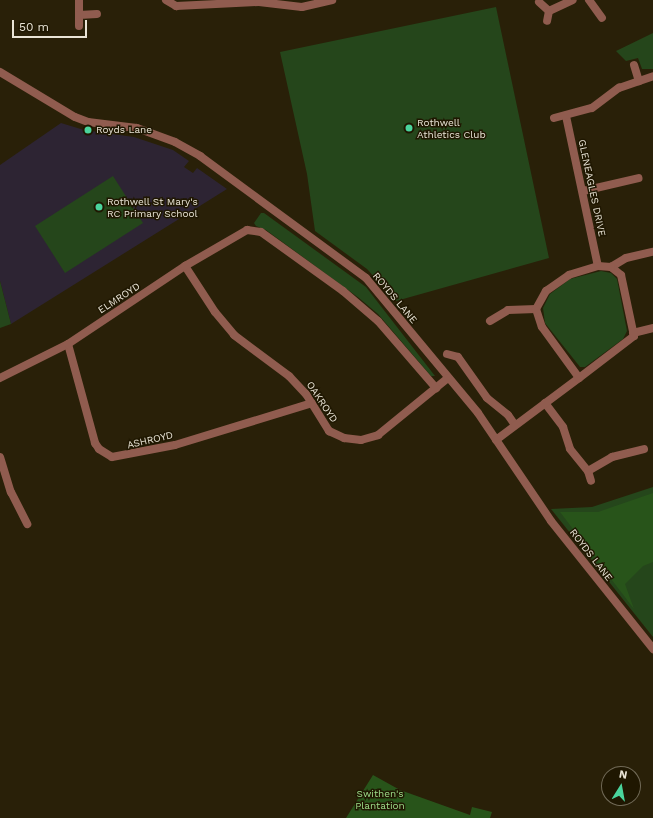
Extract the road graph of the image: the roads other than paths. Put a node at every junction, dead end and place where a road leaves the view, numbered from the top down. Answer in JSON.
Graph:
{"nodes":[{"id":1,"x":78,"y":0,"type":"edge"},
{"id":2,"x":166,"y":0,"type":"edge"},
{"id":3,"x":332,"y":0,"type":"edge"},
{"id":4,"x":574,"y":0,"type":"edge"},
{"id":5,"x":589,"y":0,"type":"edge"},
{"id":6,"x":539,"y":2,"type":"dead end"},
{"id":7,"x":549,"y":11,"type":"junction"},
{"id":8,"x":97,"y":14,"type":"dead end"},
{"id":9,"x":79,"y":15,"type":"junction"},
{"id":10,"x":602,"y":18,"type":"dead end"},
{"id":11,"x":547,"y":21,"type":"dead end"},
{"id":12,"x":79,"y":26,"type":"dead end"},
{"id":13,"x":634,"y":65,"type":"dead end"},
{"id":14,"x":0,"y":72,"type":"edge"},
{"id":15,"x":653,"y":76,"type":"edge"},
{"id":16,"x":639,"y":81,"type":"junction"},
{"id":17,"x":566,"y":116,"type":"junction"},
{"id":18,"x":554,"y":118,"type":"dead end"},
{"id":19,"x":639,"y":178,"type":"dead end"},
{"id":20,"x":583,"y":190,"type":"junction"},
{"id":21,"x":653,"y":252,"type":"edge"},
{"id":22,"x":186,"y":266,"type":"junction"},
{"id":23,"x":598,"y":266,"type":"junction"},
{"id":24,"x":611,"y":266,"type":"junction"},
{"id":25,"x":536,"y":309,"type":"junction"},
{"id":26,"x":490,"y":321,"type":"dead end"},
{"id":27,"x":653,"y":328,"type":"edge"},
{"id":28,"x":633,"y":332,"type":"junction"},
{"id":29,"x":68,"y":344,"type":"junction"},
{"id":30,"x":447,"y":354,"type":"dead end"},
{"id":31,"x":0,"y":378,"type":"edge"},
{"id":32,"x":448,"y":378,"type":"junction"},
{"id":33,"x":579,"y":378,"type":"junction"},
{"id":34,"x":436,"y":388,"type":"junction"},
{"id":35,"x":312,"y":403,"type":"junction"},
{"id":36,"x":545,"y":403,"type":"junction"},
{"id":37,"x":515,"y":425,"type":"junction"},
{"id":38,"x":496,"y":440,"type":"junction"},
{"id":39,"x":644,"y":449,"type":"dead end"},
{"id":40,"x":0,"y":457,"type":"edge"},
{"id":41,"x":588,"y":471,"type":"junction"},
{"id":42,"x":591,"y":481,"type":"dead end"},
{"id":43,"x":27,"y":524,"type":"dead end"},
{"id":44,"x":653,"y":649,"type":"edge"}],
"edges":[{"from":1,"to":9,"type":"street"},
{"from":2,"to":3,"type":"street"},
{"from":4,"to":7,"type":"street"},
{"from":5,"to":10,"type":"street"},
{"from":6,"to":7,"type":"street"},
{"from":7,"to":11,"type":"street"},
{"from":8,"to":9,"type":"street"},
{"from":9,"to":12,"type":"street"},
{"from":13,"to":16,"type":"street"},
{"from":14,"to":32,"type":"street","name":"ROYDS LANE"},
{"from":15,"to":16,"type":"street"},
{"from":16,"to":17,"type":"street"},
{"from":17,"to":18,"type":"street"},
{"from":17,"to":20,"type":"street","name":"GLENEAGLES DRIVE"},
{"from":19,"to":20,"type":"street"},
{"from":20,"to":23,"type":"street","name":"GLENEAGLES DRIVE"},
{"from":21,"to":24,"type":"street"},
{"from":22,"to":29,"type":"street","name":"ELMROYD"},
{"from":22,"to":34,"type":"street","name":"ELMROYD"},
{"from":22,"to":35,"type":"street","name":"OAKROYD"},
{"from":23,"to":24,"type":"street"},
{"from":23,"to":25,"type":"street"},
{"from":24,"to":28,"type":"street"},
{"from":25,"to":26,"type":"street"},
{"from":25,"to":33,"type":"street"},
{"from":27,"to":28,"type":"street"},
{"from":28,"to":33,"type":"street"},
{"from":29,"to":31,"type":"street","name":"ELMROYD"},
{"from":29,"to":35,"type":"street","name":"ASHROYD"},
{"from":30,"to":37,"type":"street"},
{"from":32,"to":34,"type":"street","name":"OAKROYD"},
{"from":32,"to":38,"type":"street","name":"ROYDS LANE"},
{"from":33,"to":36,"type":"street"},
{"from":34,"to":35,"type":"street","name":"OAKROYD"},
{"from":36,"to":37,"type":"street"},
{"from":36,"to":41,"type":"street"},
{"from":37,"to":38,"type":"street"},
{"from":38,"to":44,"type":"street","name":"ROYDS LANE"},
{"from":39,"to":41,"type":"street"},
{"from":40,"to":43,"type":"street"},
{"from":41,"to":42,"type":"street"}]}
